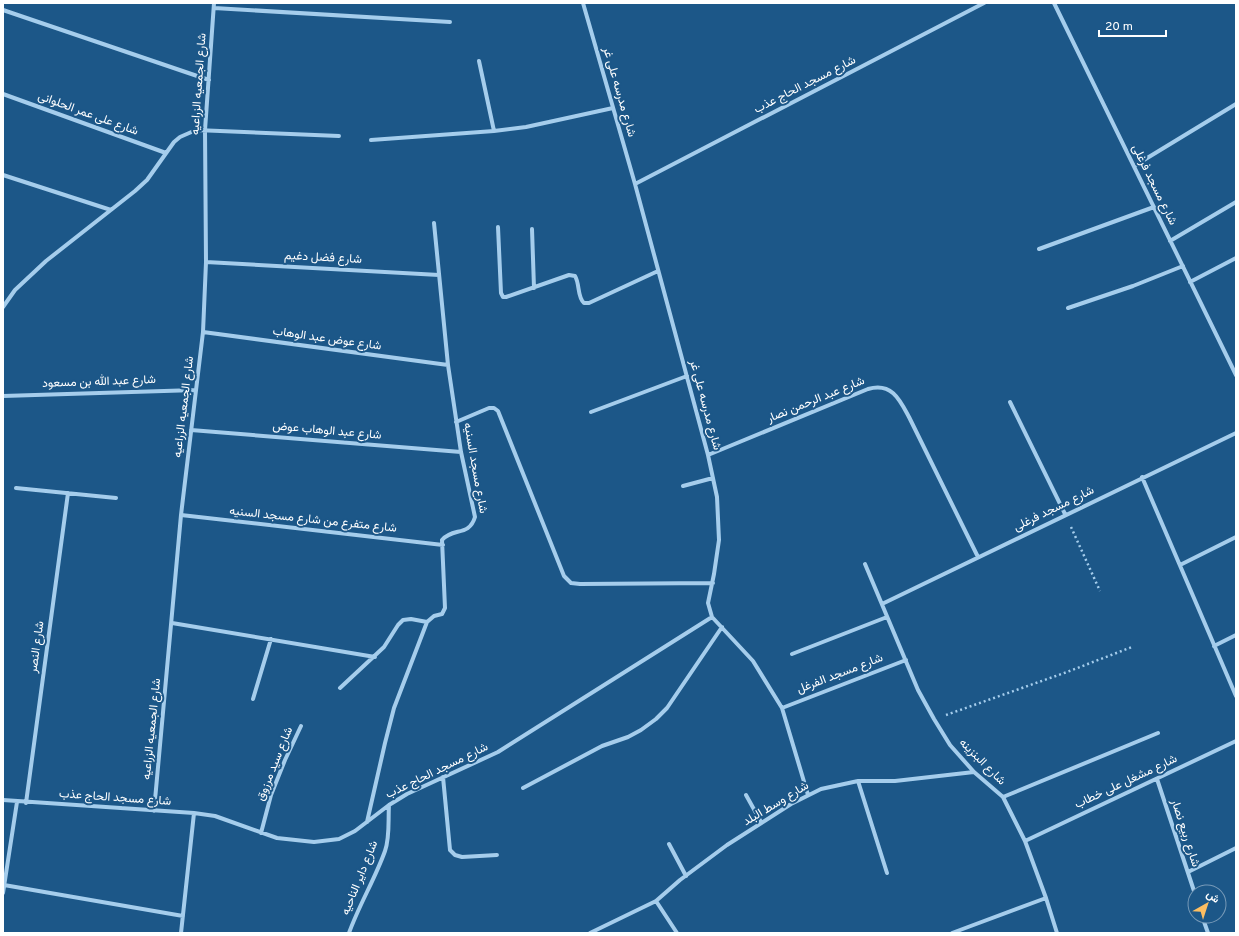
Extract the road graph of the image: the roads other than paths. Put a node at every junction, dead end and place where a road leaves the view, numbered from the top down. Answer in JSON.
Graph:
{"nodes":[{"id":1,"x":583,"y":3,"type":"edge"},
{"id":2,"x":984,"y":3,"type":"edge"},
{"id":3,"x":1054,"y":3,"type":"edge"},
{"id":4,"x":214,"y":5,"type":"edge"},
{"id":5,"x":3,"y":10,"type":"edge"},
{"id":6,"x":450,"y":22,"type":"dead end"},
{"id":7,"x":479,"y":61,"type":"dead end"},
{"id":8,"x":209,"y":80,"type":"junction"},
{"id":9,"x":3,"y":94,"type":"edge"},
{"id":10,"x":1236,"y":104,"type":"edge"},
{"id":11,"x":613,"y":108,"type":"junction"},
{"id":12,"x":205,"y":130,"type":"junction"},
{"id":13,"x":494,"y":131,"type":"junction"},
{"id":14,"x":339,"y":136,"type":"dead end"},
{"id":15,"x":371,"y":140,"type":"dead end"},
{"id":16,"x":166,"y":153,"type":"junction"},
{"id":17,"x":1134,"y":166,"type":"junction"},
{"id":18,"x":3,"y":175,"type":"edge"},
{"id":19,"x":634,"y":184,"type":"junction"},
{"id":20,"x":1236,"y":202,"type":"edge"},
{"id":21,"x":1154,"y":207,"type":"junction"},
{"id":22,"x":111,"y":210,"type":"junction"},
{"id":23,"x":434,"y":223,"type":"dead end"},
{"id":24,"x":498,"y":228,"type":"dead end"},
{"id":25,"x":532,"y":229,"type":"dead end"},
{"id":26,"x":1170,"y":241,"type":"junction"},
{"id":27,"x":1038,"y":249,"type":"dead end"},
{"id":28,"x":1236,"y":258,"type":"edge"},
{"id":29,"x":206,"y":262,"type":"junction"},
{"id":30,"x":1183,"y":266,"type":"junction"},
{"id":31,"x":658,"y":271,"type":"junction"},
{"id":32,"x":439,"y":275,"type":"junction"},
{"id":33,"x":1190,"y":282,"type":"junction"},
{"id":34,"x":534,"y":288,"type":"junction"},
{"id":35,"x":3,"y":307,"type":"edge"},
{"id":36,"x":1068,"y":308,"type":"dead end"},
{"id":37,"x":203,"y":332,"type":"junction"},
{"id":38,"x":448,"y":366,"type":"junction"},
{"id":39,"x":1236,"y":375,"type":"edge"},
{"id":40,"x":687,"y":376,"type":"junction"},
{"id":41,"x":196,"y":390,"type":"junction"},
{"id":42,"x":3,"y":396,"type":"edge"},
{"id":43,"x":1010,"y":402,"type":"dead end"},
{"id":44,"x":591,"y":412,"type":"dead end"},
{"id":45,"x":456,"y":422,"type":"junction"},
{"id":46,"x":191,"y":430,"type":"junction"},
{"id":47,"x":1236,"y":433,"type":"edge"},
{"id":48,"x":461,"y":452,"type":"junction"},
{"id":49,"x":708,"y":455,"type":"junction"},
{"id":50,"x":1142,"y":477,"type":"junction"},
{"id":51,"x":713,"y":478,"type":"junction"},
{"id":52,"x":683,"y":486,"type":"dead end"},
{"id":53,"x":16,"y":488,"type":"dead end"},
{"id":54,"x":68,"y":493,"type":"junction"},
{"id":55,"x":116,"y":498,"type":"dead end"},
{"id":56,"x":1065,"y":514,"type":"junction"},
{"id":57,"x":181,"y":515,"type":"junction"},
{"id":58,"x":1236,"y":538,"type":"edge"},
{"id":59,"x":443,"y":545,"type":"junction"},
{"id":60,"x":978,"y":557,"type":"junction"},
{"id":61,"x":865,"y":564,"type":"dead end"},
{"id":62,"x":1180,"y":565,"type":"junction"},
{"id":63,"x":713,"y":583,"type":"junction"},
{"id":64,"x":882,"y":604,"type":"junction"},
{"id":65,"x":712,"y":617,"type":"junction"},
{"id":66,"x":887,"y":617,"type":"junction"},
{"id":67,"x":427,"y":622,"type":"junction"},
{"id":68,"x":172,"y":623,"type":"junction"},
{"id":69,"x":722,"y":627,"type":"junction"},
{"id":70,"x":1236,"y":635,"type":"edge"},
{"id":71,"x":271,"y":639,"type":"junction"},
{"id":72,"x":1214,"y":646,"type":"junction"},
{"id":73,"x":792,"y":654,"type":"dead end"},
{"id":74,"x":375,"y":657,"type":"junction"},
{"id":75,"x":906,"y":660,"type":"junction"},
{"id":76,"x":1236,"y":682,"type":"edge"},
{"id":77,"x":1231,"y":684,"type":"junction"},
{"id":78,"x":340,"y":688,"type":"dead end"},
{"id":79,"x":1236,"y":696,"type":"edge"},
{"id":80,"x":254,"y":699,"type":"dead end"},
{"id":81,"x":782,"y":708,"type":"junction"},
{"id":82,"x":301,"y":726,"type":"dead end"},
{"id":83,"x":1158,"y":734,"type":"dead end"},
{"id":84,"x":1236,"y":741,"type":"edge"},
{"id":85,"x":974,"y":772,"type":"junction"},
{"id":86,"x":444,"y":777,"type":"junction"},
{"id":87,"x":1157,"y":779,"type":"junction"},
{"id":88,"x":858,"y":781,"type":"junction"},
{"id":89,"x":523,"y":788,"type":"dead end"},
{"id":90,"x":746,"y":795,"type":"dead end"},
{"id":91,"x":808,"y":795,"type":"junction"},
{"id":92,"x":1003,"y":796,"type":"junction"},
{"id":93,"x":3,"y":800,"type":"edge"},
{"id":94,"x":17,"y":802,"type":"junction"},
{"id":95,"x":26,"y":803,"type":"junction"},
{"id":96,"x":389,"y":805,"type":"junction"},
{"id":97,"x":154,"y":811,"type":"junction"},
{"id":98,"x":194,"y":813,"type":"junction"},
{"id":99,"x":368,"y":822,"type":"junction"},
{"id":100,"x":761,"y":822,"type":"junction"},
{"id":101,"x":261,"y":833,"type":"junction"},
{"id":102,"x":1025,"y":841,"type":"junction"},
{"id":103,"x":669,"y":844,"type":"dead end"},
{"id":104,"x":1236,"y":848,"type":"edge"},
{"id":105,"x":497,"y":856,"type":"dead end"},
{"id":106,"x":1188,"y":872,"type":"junction"},
{"id":107,"x":887,"y":874,"type":"dead end"},
{"id":108,"x":686,"y":876,"type":"junction"},
{"id":109,"x":1192,"y":884,"type":"edge"},
{"id":110,"x":4,"y":885,"type":"junction"},
{"id":111,"x":3,"y":893,"type":"edge"},
{"id":112,"x":1046,"y":898,"type":"junction"},
{"id":113,"x":656,"y":901,"type":"junction"},
{"id":114,"x":183,"y":916,"type":"junction"},
{"id":115,"x":181,"y":933,"type":"edge"},
{"id":116,"x":349,"y":933,"type":"edge"},
{"id":117,"x":590,"y":933,"type":"edge"},
{"id":118,"x":677,"y":933,"type":"edge"},
{"id":119,"x":952,"y":933,"type":"edge"},
{"id":120,"x":1057,"y":933,"type":"edge"}],
"edges":[{"from":1,"to":11,"type":"street","name":"شارع مدرسه على غر"},
{"from":2,"to":19,"type":"street","name":"شارع مسجد الحاج عذب"},
{"from":3,"to":17,"type":"street","name":"شارع مسجد فرغلى"},
{"from":4,"to":6,"type":"street"},
{"from":4,"to":8,"type":"street","name":"شارع الجمعيه الزراعيه"},
{"from":5,"to":8,"type":"street"},
{"from":7,"to":13,"type":"street"},
{"from":8,"to":12,"type":"street","name":"شارع الجمعيه الزراعيه"},
{"from":9,"to":16,"type":"street","name":"شارع على عمر الحلوانى"},
{"from":10,"to":17,"type":"street"},
{"from":11,"to":13,"type":"street"},
{"from":11,"to":19,"type":"street","name":"شارع مدرسه على غر"},
{"from":12,"to":14,"type":"street"},
{"from":12,"to":16,"type":"street"},
{"from":12,"to":29,"type":"street","name":"شارع الجمعيه الزراعيه"},
{"from":13,"to":15,"type":"street"},
{"from":16,"to":22,"type":"street"},
{"from":17,"to":21,"type":"street","name":"شارع مسجد فرغلى"},
{"from":18,"to":22,"type":"street"},
{"from":19,"to":31,"type":"street","name":"شارع مدرسه على غر"},
{"from":20,"to":26,"type":"street"},
{"from":21,"to":26,"type":"street","name":"شارع مسجد فرغلى"},
{"from":21,"to":27,"type":"street"},
{"from":22,"to":35,"type":"street"},
{"from":23,"to":32,"type":"street","name":"شارع مسجد السنيه"},
{"from":24,"to":34,"type":"street"},
{"from":25,"to":34,"type":"street"},
{"from":26,"to":30,"type":"street","name":"شارع مسجد فرغلى"},
{"from":28,"to":33,"type":"street"},
{"from":29,"to":32,"type":"street","name":"شارع فضل دغيم"},
{"from":29,"to":37,"type":"street","name":"شارع الجمعيه الزراعيه"},
{"from":30,"to":33,"type":"street","name":"شارع مسجد فرغلى"},
{"from":30,"to":36,"type":"street"},
{"from":31,"to":34,"type":"street"},
{"from":31,"to":40,"type":"street","name":"شارع مدرسه على غر"},
{"from":32,"to":38,"type":"street","name":"شارع مسجد السنيه"},
{"from":33,"to":39,"type":"street","name":"شارع مسجد فرغلى"},
{"from":37,"to":38,"type":"street","name":"شارع عوض عبد الوهاب"},
{"from":37,"to":41,"type":"street","name":"شارع الجمعيه الزراعيه"},
{"from":38,"to":45,"type":"street","name":"شارع مسجد السنيه"},
{"from":40,"to":44,"type":"street"},
{"from":40,"to":49,"type":"street","name":"شارع مدرسه على غر"},
{"from":41,"to":42,"type":"street","name":"شارع عبد الله بن مسعود"},
{"from":41,"to":46,"type":"street","name":"شارع الجمعيه الزراعيه"},
{"from":43,"to":56,"type":"street"},
{"from":45,"to":48,"type":"street","name":"شارع مسجد السنيه"},
{"from":45,"to":63,"type":"street"},
{"from":46,"to":48,"type":"street","name":"شارع عبد الوهاب عوض"},
{"from":46,"to":57,"type":"street","name":"شارع الجمعيه الزراعيه"},
{"from":47,"to":50,"type":"street","name":"شارع مسجد فرغلى"},
{"from":48,"to":59,"type":"street","name":"شارع مسجد السنيه"},
{"from":49,"to":51,"type":"street","name":"شارع مدرسه على غر"},
{"from":49,"to":60,"type":"street","name":"شارع عبد الرحمن نصار"},
{"from":50,"to":56,"type":"street","name":"شارع مسجد فرغلى"},
{"from":50,"to":62,"type":"street"},
{"from":51,"to":52,"type":"street"},
{"from":51,"to":63,"type":"street","name":"شارع مدرسه على غر"},
{"from":53,"to":54,"type":"street"},
{"from":54,"to":55,"type":"street"},
{"from":54,"to":95,"type":"street","name":"شارع النصر"},
{"from":56,"to":60,"type":"street","name":"شارع مسجد فرغلى"},
{"from":57,"to":59,"type":"street","name":"شارع متفرع من شارع مسجد السنيه"},
{"from":57,"to":68,"type":"street","name":"شارع الجمعيه الزراعيه"},
{"from":58,"to":62,"type":"street"},
{"from":59,"to":67,"type":"street"},
{"from":60,"to":64,"type":"street","name":"شارع مسجد فرغلى"},
{"from":61,"to":64,"type":"street","name":"شارع البنزينه"},
{"from":62,"to":72,"type":"street"},
{"from":63,"to":65,"type":"street","name":"شارع مدرسه على غر"},
{"from":64,"to":66,"type":"street","name":"شارع البنزينه"},
{"from":65,"to":69,"type":"street"},
{"from":65,"to":86,"type":"street","name":"شارع مسجد الحاج عذب"},
{"from":66,"to":73,"type":"street"},
{"from":66,"to":75,"type":"street","name":"شارع البنزينه"},
{"from":67,"to":74,"type":"street"},
{"from":67,"to":99,"type":"street"},
{"from":68,"to":71,"type":"street"},
{"from":68,"to":97,"type":"street","name":"شارع الجمعيه الزراعيه"},
{"from":69,"to":81,"type":"street"},
{"from":69,"to":89,"type":"street"},
{"from":70,"to":72,"type":"street"},
{"from":71,"to":74,"type":"street"},
{"from":71,"to":80,"type":"street"},
{"from":72,"to":77,"type":"street"},
{"from":74,"to":78,"type":"street"},
{"from":75,"to":81,"type":"street","name":"شارع مسجد الفرغل"},
{"from":75,"to":85,"type":"street","name":"شارع البنزينه"},
{"from":76,"to":77,"type":"street"},
{"from":77,"to":79,"type":"street"},
{"from":81,"to":91,"type":"street"},
{"from":82,"to":101,"type":"street","name":"شارع سيد مرزوق"},
{"from":83,"to":92,"type":"street"},
{"from":84,"to":87,"type":"street","name":"شارع مشغل على خطاب"},
{"from":85,"to":88,"type":"street","name":"شارع وسط البلد"},
{"from":85,"to":92,"type":"street","name":"شارع البنزينه"},
{"from":86,"to":96,"type":"street","name":"شارع مسجد الحاج عذب"},
{"from":86,"to":105,"type":"street"},
{"from":87,"to":102,"type":"street","name":"شارع مشغل على خطاب"},
{"from":87,"to":106,"type":"street","name":"شارع ربيع نصار"},
{"from":88,"to":91,"type":"street","name":"شارع وسط البلد"},
{"from":88,"to":107,"type":"street"},
{"from":90,"to":100,"type":"street"},
{"from":91,"to":100,"type":"street","name":"شارع وسط البلد"},
{"from":92,"to":102,"type":"street","name":"شارع البنزينه"},
{"from":93,"to":94,"type":"street","name":"شارع مسجد الحاج عذب"},
{"from":94,"to":95,"type":"street","name":"شارع مسجد الحاج عذب"},
{"from":94,"to":110,"type":"street"},
{"from":95,"to":97,"type":"street","name":"شارع مسجد الحاج عذب"},
{"from":96,"to":99,"type":"street","name":"شارع مسجد الحاج عذب"},
{"from":96,"to":116,"type":"street","name":"شارع داير الناحيه"},
{"from":97,"to":98,"type":"street","name":"شارع مسجد الحاج عذب"},
{"from":98,"to":101,"type":"street","name":"شارع مسجد الحاج عذب"},
{"from":98,"to":114,"type":"street"},
{"from":99,"to":101,"type":"street","name":"شارع مسجد الحاج عذب"},
{"from":100,"to":108,"type":"street","name":"شارع وسط البلد"},
{"from":102,"to":112,"type":"street","name":"شارع البنزينه"},
{"from":103,"to":108,"type":"street"},
{"from":104,"to":106,"type":"street"},
{"from":106,"to":109,"type":"street","name":"شارع ربيع نصار"},
{"from":108,"to":113,"type":"street","name":"شارع وسط البلد"},
{"from":110,"to":111,"type":"street"},
{"from":110,"to":114,"type":"street"},
{"from":112,"to":119,"type":"street"},
{"from":112,"to":120,"type":"street","name":"شارع البنزينه"},
{"from":113,"to":117,"type":"street","name":"شارع وسط البلد"},
{"from":113,"to":118,"type":"street"},
{"from":114,"to":115,"type":"street"}]}
